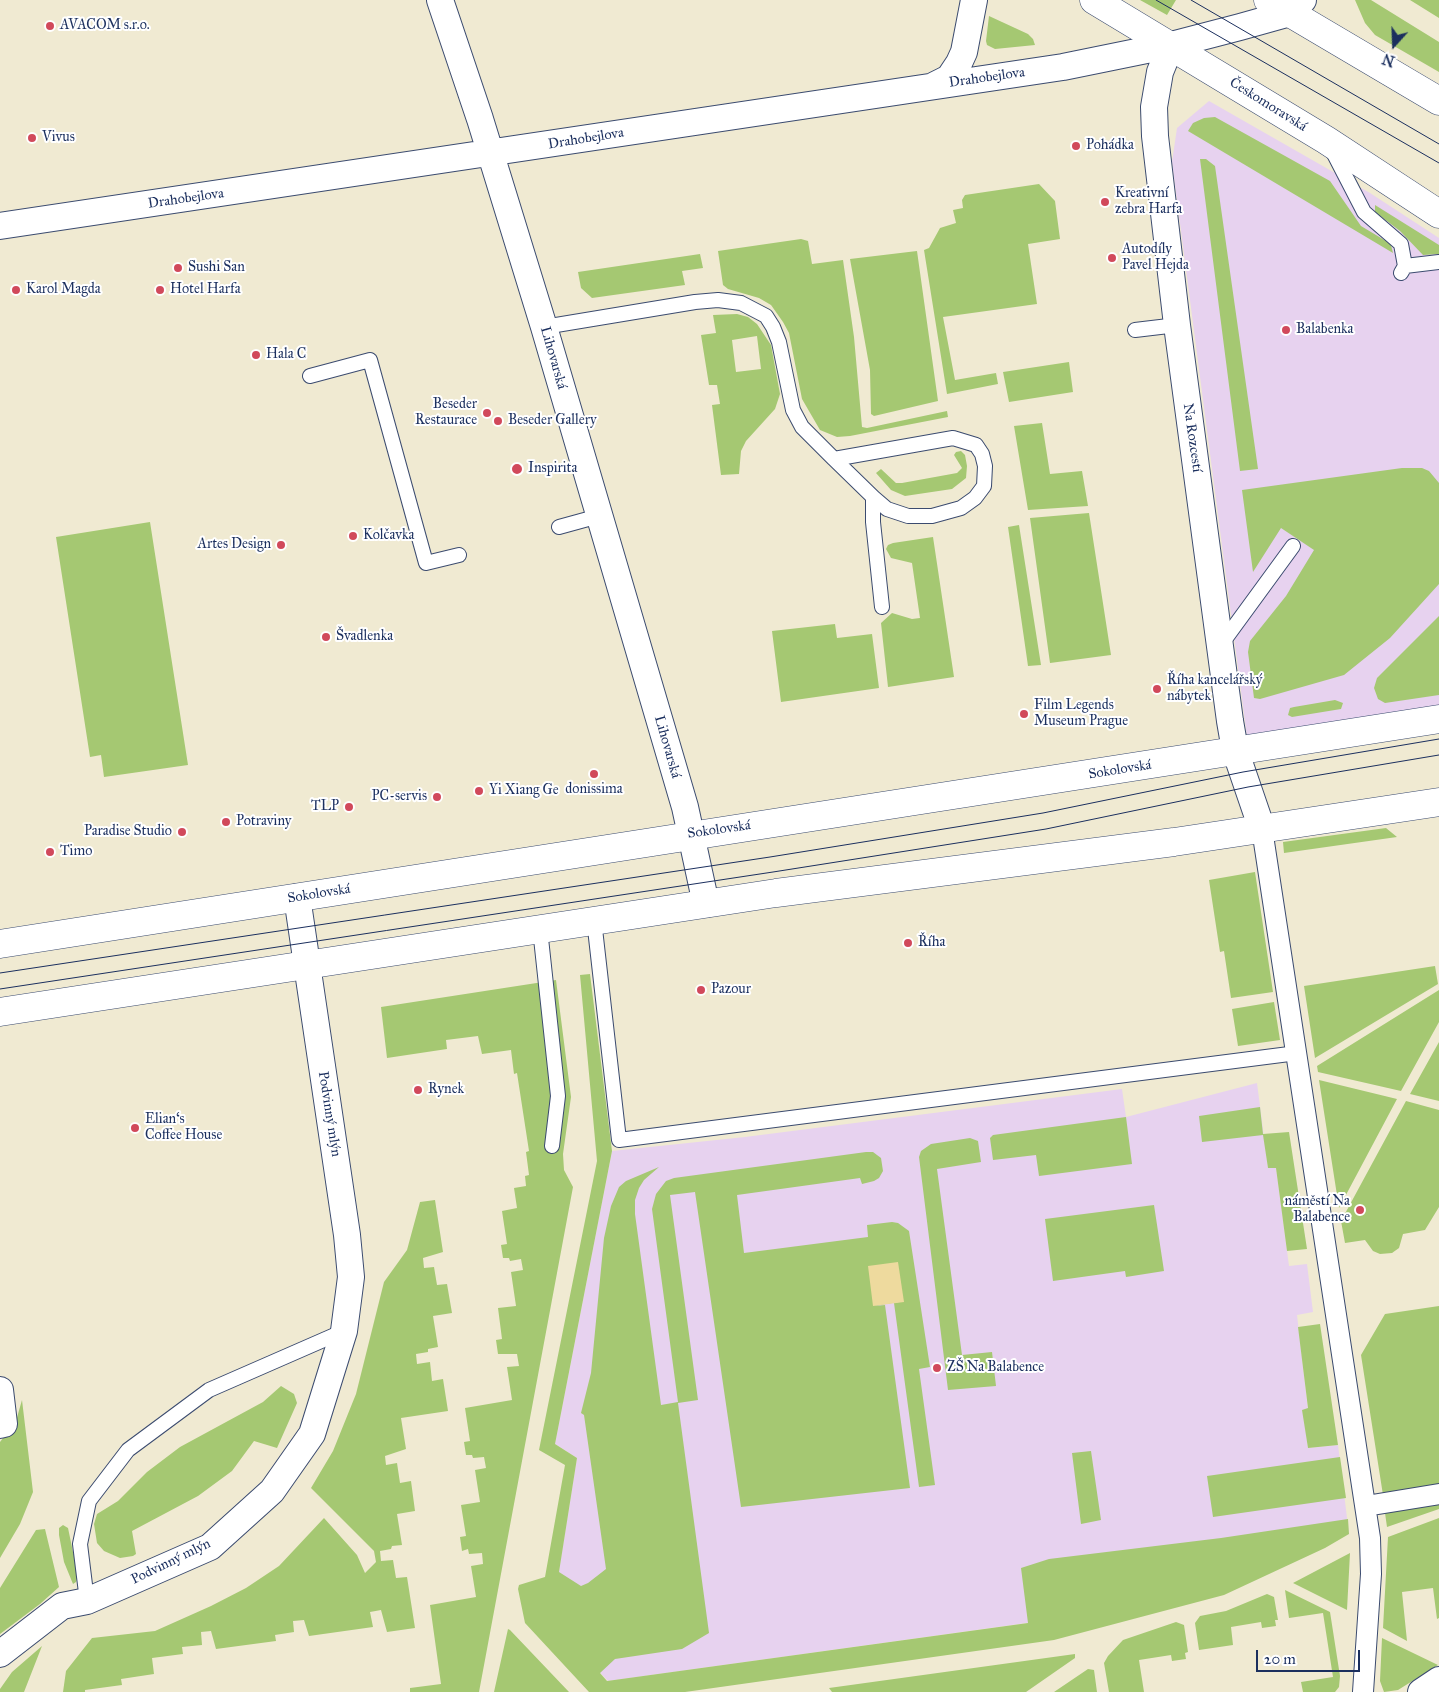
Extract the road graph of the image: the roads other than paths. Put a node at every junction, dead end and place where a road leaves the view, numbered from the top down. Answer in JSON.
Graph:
{"nodes":[{"id":1,"x":440,"y":0,"type":"edge"},
{"id":2,"x":974,"y":0,"type":"edge"},
{"id":3,"x":1094,"y":0,"type":"edge"},
{"id":4,"x":1287,"y":4,"type":"edge"},
{"id":5,"x":1171,"y":45,"type":"junction"},
{"id":6,"x":935,"y":86,"type":"junction"},
{"id":7,"x":1439,"y":101,"type":"edge"},
{"id":8,"x":1326,"y":140,"type":"junction"},
{"id":9,"x":491,"y":154,"type":"junction"},
{"id":10,"x":1439,"y":214,"type":"edge"},
{"id":11,"x":0,"y":226,"type":"edge"},
{"id":12,"x":1439,"y":262,"type":"edge"},
{"id":13,"x":1176,"y":325,"type":"junction"},
{"id":14,"x":544,"y":327,"type":"junction"},
{"id":15,"x":1135,"y":330,"type":"dead end"},
{"id":16,"x":310,"y":376,"type":"dead end"},
{"id":17,"x":834,"y":459,"type":"junction"},
{"id":18,"x":873,"y":497,"type":"junction"},
{"id":19,"x":599,"y":516,"type":"junction"},
{"id":20,"x":559,"y":527,"type":"dead end"},
{"id":21,"x":1293,"y":546,"type":"dead end"},
{"id":22,"x":459,"y":555,"type":"dead end"},
{"id":23,"x":882,"y":607,"type":"dead end"},
{"id":24,"x":1220,"y":646,"type":"junction"},
{"id":25,"x":1439,"y":719,"type":"edge"},
{"id":26,"x":1236,"y":750,"type":"junction"},
{"id":27,"x":1439,"y":802,"type":"edge"},
{"id":28,"x":1262,"y":829,"type":"junction"},
{"id":29,"x":692,"y":834,"type":"junction"},
{"id":30,"x":297,"y":897,"type":"junction"},
{"id":31,"x":706,"y":904,"type":"junction"},
{"id":32,"x":594,"y":920,"type":"junction"},
{"id":33,"x":540,"y":929,"type":"junction"},
{"id":34,"x":0,"y":944,"type":"edge"},
{"id":35,"x":308,"y":964,"type":"junction"},
{"id":36,"x":0,"y":1012,"type":"edge"},
{"id":37,"x":1297,"y":1053,"type":"junction"},
{"id":38,"x":552,"y":1146,"type":"dead end"},
{"id":39,"x":344,"y":1330,"type":"junction"},
{"id":40,"x":0,"y":1390,"type":"edge"},
{"id":41,"x":0,"y":1425,"type":"edge"},
{"id":42,"x":1439,"y":1494,"type":"edge"},
{"id":43,"x":1366,"y":1506,"type":"junction"},
{"id":44,"x":87,"y":1600,"type":"junction"},
{"id":45,"x":0,"y":1654,"type":"edge"},
{"id":46,"x":1439,"y":1680,"type":"edge"},
{"id":47,"x":1364,"y":1692,"type":"edge"},
{"id":48,"x":1421,"y":1692,"type":"edge"}],
"edges":[{"from":1,"to":9,"type":"street","name":"Lihovarská"},
{"from":2,"to":6,"type":"street"},
{"from":3,"to":5,"type":"main road","name":"Českomoravská"},
{"from":4,"to":5,"type":"street","name":"Drahobejlova"},
{"from":4,"to":7,"type":"main road"},
{"from":5,"to":6,"type":"street","name":"Drahobejlova"},
{"from":5,"to":8,"type":"main road","name":"Českomoravská"},
{"from":5,"to":13,"type":"street","name":"Na Rozcestí"},
{"from":6,"to":9,"type":"street","name":"Drahobejlova"},
{"from":8,"to":10,"type":"main road","name":"Českomoravská"},
{"from":8,"to":12,"type":"lane"},
{"from":9,"to":11,"type":"street","name":"Drahobejlova"},
{"from":9,"to":14,"type":"street","name":"Lihovarská"},
{"from":13,"to":15,"type":"lane"},
{"from":13,"to":24,"type":"street","name":"Na Rozcestí"},
{"from":14,"to":17,"type":"lane"},
{"from":14,"to":19,"type":"street","name":"Lihovarská"},
{"from":16,"to":22,"type":"lane"},
{"from":17,"to":18,"type":"lane"},
{"from":17,"to":18,"type":"lane"},
{"from":18,"to":23,"type":"lane"},
{"from":19,"to":20,"type":"lane"},
{"from":19,"to":29,"type":"street","name":"Lihovarská"},
{"from":21,"to":24,"type":"lane"},
{"from":24,"to":26,"type":"street","name":"Na Rozcestí"},
{"from":25,"to":26,"type":"main road","name":"Sokolovská"},
{"from":26,"to":28,"type":"street","name":"Na Rozcestí"},
{"from":26,"to":29,"type":"main road","name":"Sokolovská"},
{"from":27,"to":28,"type":"main road"},
{"from":28,"to":31,"type":"main road"},
{"from":28,"to":37,"type":"street"},
{"from":29,"to":30,"type":"main road","name":"Sokolovská"},
{"from":29,"to":31,"type":"street","name":"Lihovarská"},
{"from":30,"to":34,"type":"main road","name":"Sokolovská"},
{"from":30,"to":35,"type":"street","name":"Podvinný mlýn"},
{"from":31,"to":32,"type":"main road"},
{"from":32,"to":33,"type":"main road"},
{"from":32,"to":37,"type":"lane"},
{"from":33,"to":35,"type":"main road"},
{"from":33,"to":38,"type":"lane"},
{"from":35,"to":36,"type":"main road"},
{"from":35,"to":39,"type":"street","name":"Podvinný mlýn"},
{"from":37,"to":43,"type":"street"},
{"from":39,"to":44,"type":"street","name":"Podvinný mlýn"},
{"from":39,"to":44,"type":"lane"},
{"from":40,"to":41,"type":"street"},
{"from":42,"to":43,"type":"street"},
{"from":43,"to":47,"type":"street"},
{"from":44,"to":45,"type":"street","name":"Podvinný mlýn"},
{"from":46,"to":48,"type":"street"}]}
